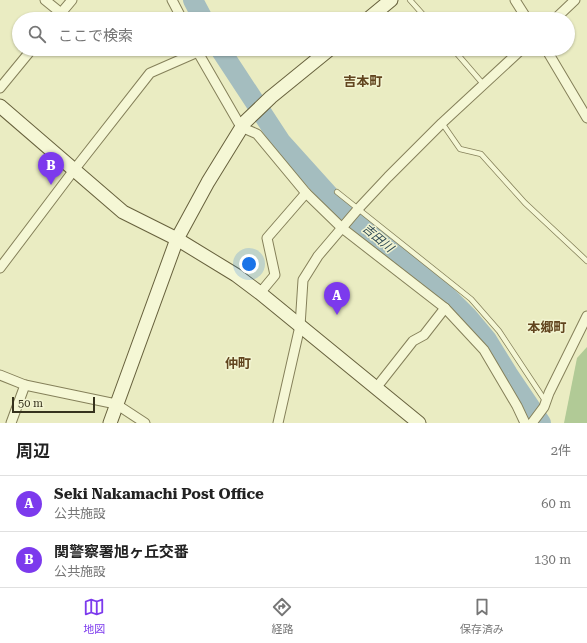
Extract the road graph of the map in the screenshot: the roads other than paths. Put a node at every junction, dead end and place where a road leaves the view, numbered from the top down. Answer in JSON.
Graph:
{"nodes":[{"id":1,"x":45,"y":0,"type":"edge"},
{"id":2,"x":72,"y":0,"type":"edge"},
{"id":3,"x":172,"y":0,"type":"edge"},
{"id":4,"x":391,"y":0,"type":"edge"},
{"id":5,"x":410,"y":0,"type":"edge"},
{"id":6,"x":514,"y":0,"type":"edge"},
{"id":7,"x":575,"y":0,"type":"edge"},
{"id":8,"x":55,"y":12,"type":"edge"},
{"id":9,"x":62,"y":12,"type":"edge"},
{"id":10,"x":178,"y":12,"type":"edge"},
{"id":11,"x":376,"y":12,"type":"edge"},
{"id":12,"x":421,"y":12,"type":"edge"},
{"id":13,"x":522,"y":12,"type":"edge"},
{"id":14,"x":562,"y":12,"type":"edge"},
{"id":15,"x":26,"y":56,"type":"edge"},
{"id":16,"x":185,"y":56,"type":"edge"},
{"id":17,"x":201,"y":56,"type":"edge"},
{"id":18,"x":321,"y":56,"type":"edge"},
{"id":19,"x":458,"y":56,"type":"edge"},
{"id":20,"x":515,"y":56,"type":"edge"},
{"id":21,"x":550,"y":56,"type":"edge"},
{"id":22,"x":484,"y":85,"type":"junction"},
{"id":23,"x":0,"y":88,"type":"edge"},
{"id":24,"x":0,"y":106,"type":"edge"},
{"id":25,"x":587,"y":118,"type":"edge"},
{"id":26,"x":442,"y":123,"type":"junction"},
{"id":27,"x":243,"y":124,"type":"junction"},
{"id":28,"x":74,"y":170,"type":"junction"},
{"id":29,"x":336,"y":192,"type":"dead end"},
{"id":30,"x":306,"y":193,"type":"junction"},
{"id":31,"x":357,"y":211,"type":"junction"},
{"id":32,"x":344,"y":227,"type":"junction"},
{"id":33,"x":177,"y":239,"type":"junction"},
{"id":34,"x":587,"y":261,"type":"edge"},
{"id":35,"x":0,"y":268,"type":"edge"},
{"id":36,"x":260,"y":293,"type":"junction"},
{"id":37,"x":445,"y":308,"type":"junction"},
{"id":38,"x":587,"y":316,"type":"edge"},
{"id":39,"x":300,"y":326,"type":"junction"},
{"id":40,"x":0,"y":375,"type":"edge"},
{"id":41,"x":25,"y":385,"type":"junction"},
{"id":42,"x":376,"y":388,"type":"junction"},
{"id":43,"x":116,"y":404,"type":"junction"},
{"id":44,"x":545,"y":405,"type":"junction"},
{"id":45,"x":11,"y":423,"type":"edge"},
{"id":46,"x":110,"y":423,"type":"edge"},
{"id":47,"x":145,"y":423,"type":"edge"},
{"id":48,"x":278,"y":423,"type":"edge"},
{"id":49,"x":419,"y":423,"type":"edge"},
{"id":50,"x":525,"y":423,"type":"edge"},
{"id":51,"x":532,"y":423,"type":"edge"}],
"edges":[{"from":1,"to":8,"type":"street"},
{"from":2,"to":9,"type":"street"},
{"from":3,"to":10,"type":"street"},
{"from":4,"to":11,"type":"street"},
{"from":5,"to":12,"type":"lane"},
{"from":6,"to":13,"type":"street"},
{"from":7,"to":14,"type":"street"},
{"from":15,"to":23,"type":"street"},
{"from":16,"to":28,"type":"street"},
{"from":17,"to":27,"type":"street"},
{"from":18,"to":27,"type":"street"},
{"from":19,"to":22,"type":"lane"},
{"from":20,"to":22,"type":"street"},
{"from":21,"to":25,"type":"street"},
{"from":22,"to":26,"type":"street"},
{"from":24,"to":28,"type":"street"},
{"from":26,"to":31,"type":"street"},
{"from":26,"to":34,"type":"lane"},
{"from":27,"to":30,"type":"street"},
{"from":27,"to":33,"type":"street"},
{"from":28,"to":33,"type":"street"},
{"from":28,"to":35,"type":"street"},
{"from":29,"to":31,"type":"lane"},
{"from":30,"to":32,"type":"street"},
{"from":30,"to":36,"type":"street"},
{"from":31,"to":32,"type":"street"},
{"from":31,"to":44,"type":"lane"},
{"from":32,"to":37,"type":"street"},
{"from":32,"to":39,"type":"street"},
{"from":33,"to":36,"type":"street"},
{"from":33,"to":43,"type":"street"},
{"from":36,"to":39,"type":"street"},
{"from":37,"to":42,"type":"street"},
{"from":37,"to":50,"type":"street"},
{"from":38,"to":44,"type":"street"},
{"from":39,"to":42,"type":"street"},
{"from":39,"to":48,"type":"street"},
{"from":40,"to":41,"type":"street"},
{"from":41,"to":43,"type":"street"},
{"from":41,"to":45,"type":"street"},
{"from":42,"to":49,"type":"street"},
{"from":43,"to":46,"type":"street"},
{"from":43,"to":47,"type":"street"},
{"from":44,"to":51,"type":"street"}]}
